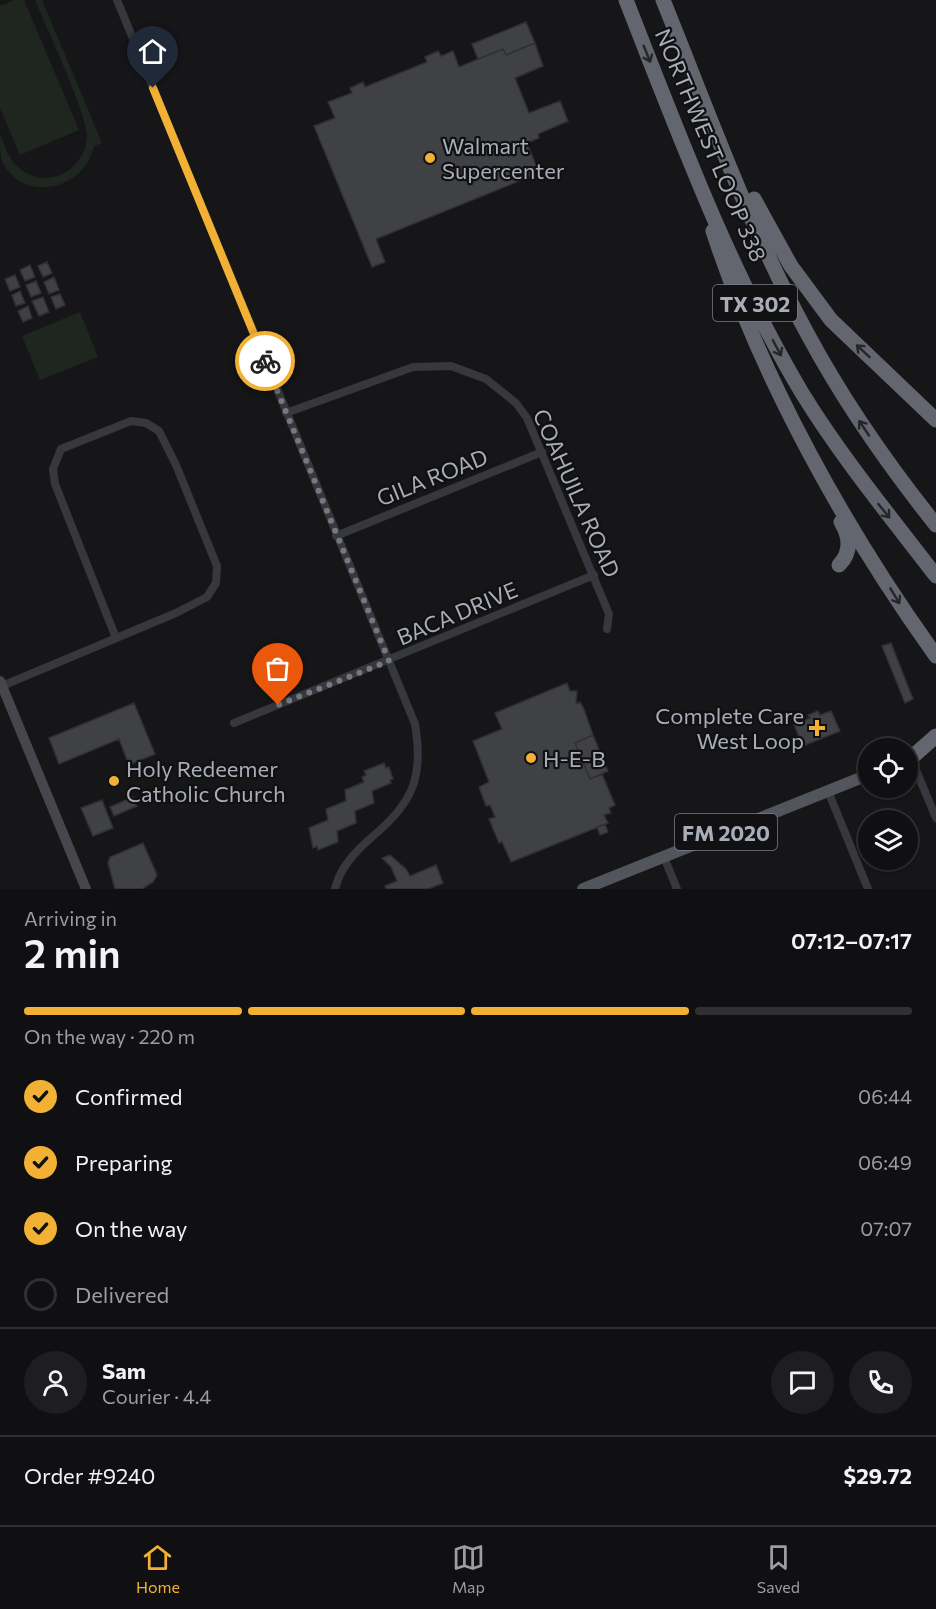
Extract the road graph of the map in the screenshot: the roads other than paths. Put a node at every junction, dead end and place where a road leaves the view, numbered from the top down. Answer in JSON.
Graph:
{"nodes":[{"id":1,"x":117,"y":0,"type":"edge"},
{"id":2,"x":626,"y":0,"type":"edge"},
{"id":3,"x":663,"y":0,"type":"edge"},
{"id":4,"x":678,"y":39,"type":"junction"},
{"id":5,"x":692,"y":165,"type":"junction"},
{"id":6,"x":768,"y":366,"type":"junction"},
{"id":7,"x":286,"y":413,"type":"junction"},
{"id":8,"x":936,"y":420,"type":"edge"},
{"id":9,"x":542,"y":452,"type":"junction"},
{"id":10,"x":936,"y":525,"type":"edge"},
{"id":11,"x":336,"y":536,"type":"junction"},
{"id":12,"x":839,"y":565,"type":"dead end"},
{"id":13,"x":594,"y":575,"type":"junction"},
{"id":14,"x":936,"y":576,"type":"edge"},
{"id":15,"x":607,"y":629,"type":"dead end"},
{"id":16,"x":116,"y":638,"type":"junction"},
{"id":17,"x":936,"y":656,"type":"edge"},
{"id":18,"x":389,"y":661,"type":"junction"},
{"id":19,"x":1,"y":683,"type":"edge"},
{"id":20,"x":234,"y":723,"type":"dead end"},
{"id":21,"x":936,"y":736,"type":"edge"},
{"id":22,"x":936,"y":748,"type":"edge"},
{"id":23,"x":918,"y":751,"type":"edge"},
{"id":24,"x":918,"y":755,"type":"edge"},
{"id":25,"x":858,"y":779,"type":"edge"},
{"id":26,"x":918,"y":779,"type":"edge"},
{"id":27,"x":828,"y":791,"type":"junction"},
{"id":28,"x":936,"y":818,"type":"edge"},
{"id":29,"x":664,"y":857,"type":"junction"},
{"id":30,"x":86,"y":889,"type":"edge"},
{"id":31,"x":335,"y":889,"type":"edge"},
{"id":32,"x":583,"y":889,"type":"edge"},
{"id":33,"x":677,"y":889,"type":"edge"},
{"id":34,"x":868,"y":889,"type":"edge"}],
"edges":[{"from":1,"to":7,"type":"street"},
{"from":2,"to":5,"type":"highway","name":"NORTHWEST LOOP 338","number":"TX 302","one_way":true},
{"from":3,"to":4,"type":"highway","name":"NORTHWEST LOOP 338","number":"TX 302"},
{"from":8,"to":4,"type":"highway","one_way":true},
{"from":10,"to":4,"type":"highway","name":"NORTHWEST LOOP 338","number":"TX 302","one_way":true},
{"from":5,"to":6,"type":"highway"},
{"from":5,"to":14,"type":"highway","name":"NORTHWEST LOOP 338","number":"TX 302","one_way":true},
{"from":6,"to":12,"type":"highway"},
{"from":6,"to":17,"type":"highway","one_way":true},
{"from":7,"to":9,"type":"street","name":"COAHUILA ROAD"},
{"from":7,"to":11,"type":"street"},
{"from":9,"to":11,"type":"street","name":"GILA ROAD"},
{"from":9,"to":13,"type":"street","name":"COAHUILA ROAD"},
{"from":11,"to":18,"type":"street"},
{"from":13,"to":15,"type":"street","name":"COAHUILA ROAD"},
{"from":13,"to":18,"type":"street","name":"BACA DRIVE"},
{"from":16,"to":16,"type":"street"},
{"from":16,"to":19,"type":"street"},
{"from":18,"to":20,"type":"street","name":"BACA DRIVE"},
{"from":18,"to":31,"type":"street"},
{"from":19,"to":30,"type":"street"},
{"from":21,"to":23,"type":"highway"},
{"from":22,"to":24,"type":"main road"},
{"from":25,"to":27,"type":"main road","number":"FM 2020"},
{"from":26,"to":28,"type":"street"},
{"from":27,"to":29,"type":"main road","number":"FM 2020"},
{"from":27,"to":34,"type":"street"},
{"from":29,"to":32,"type":"main road","number":"FM 2020"},
{"from":29,"to":33,"type":"street"}]}
